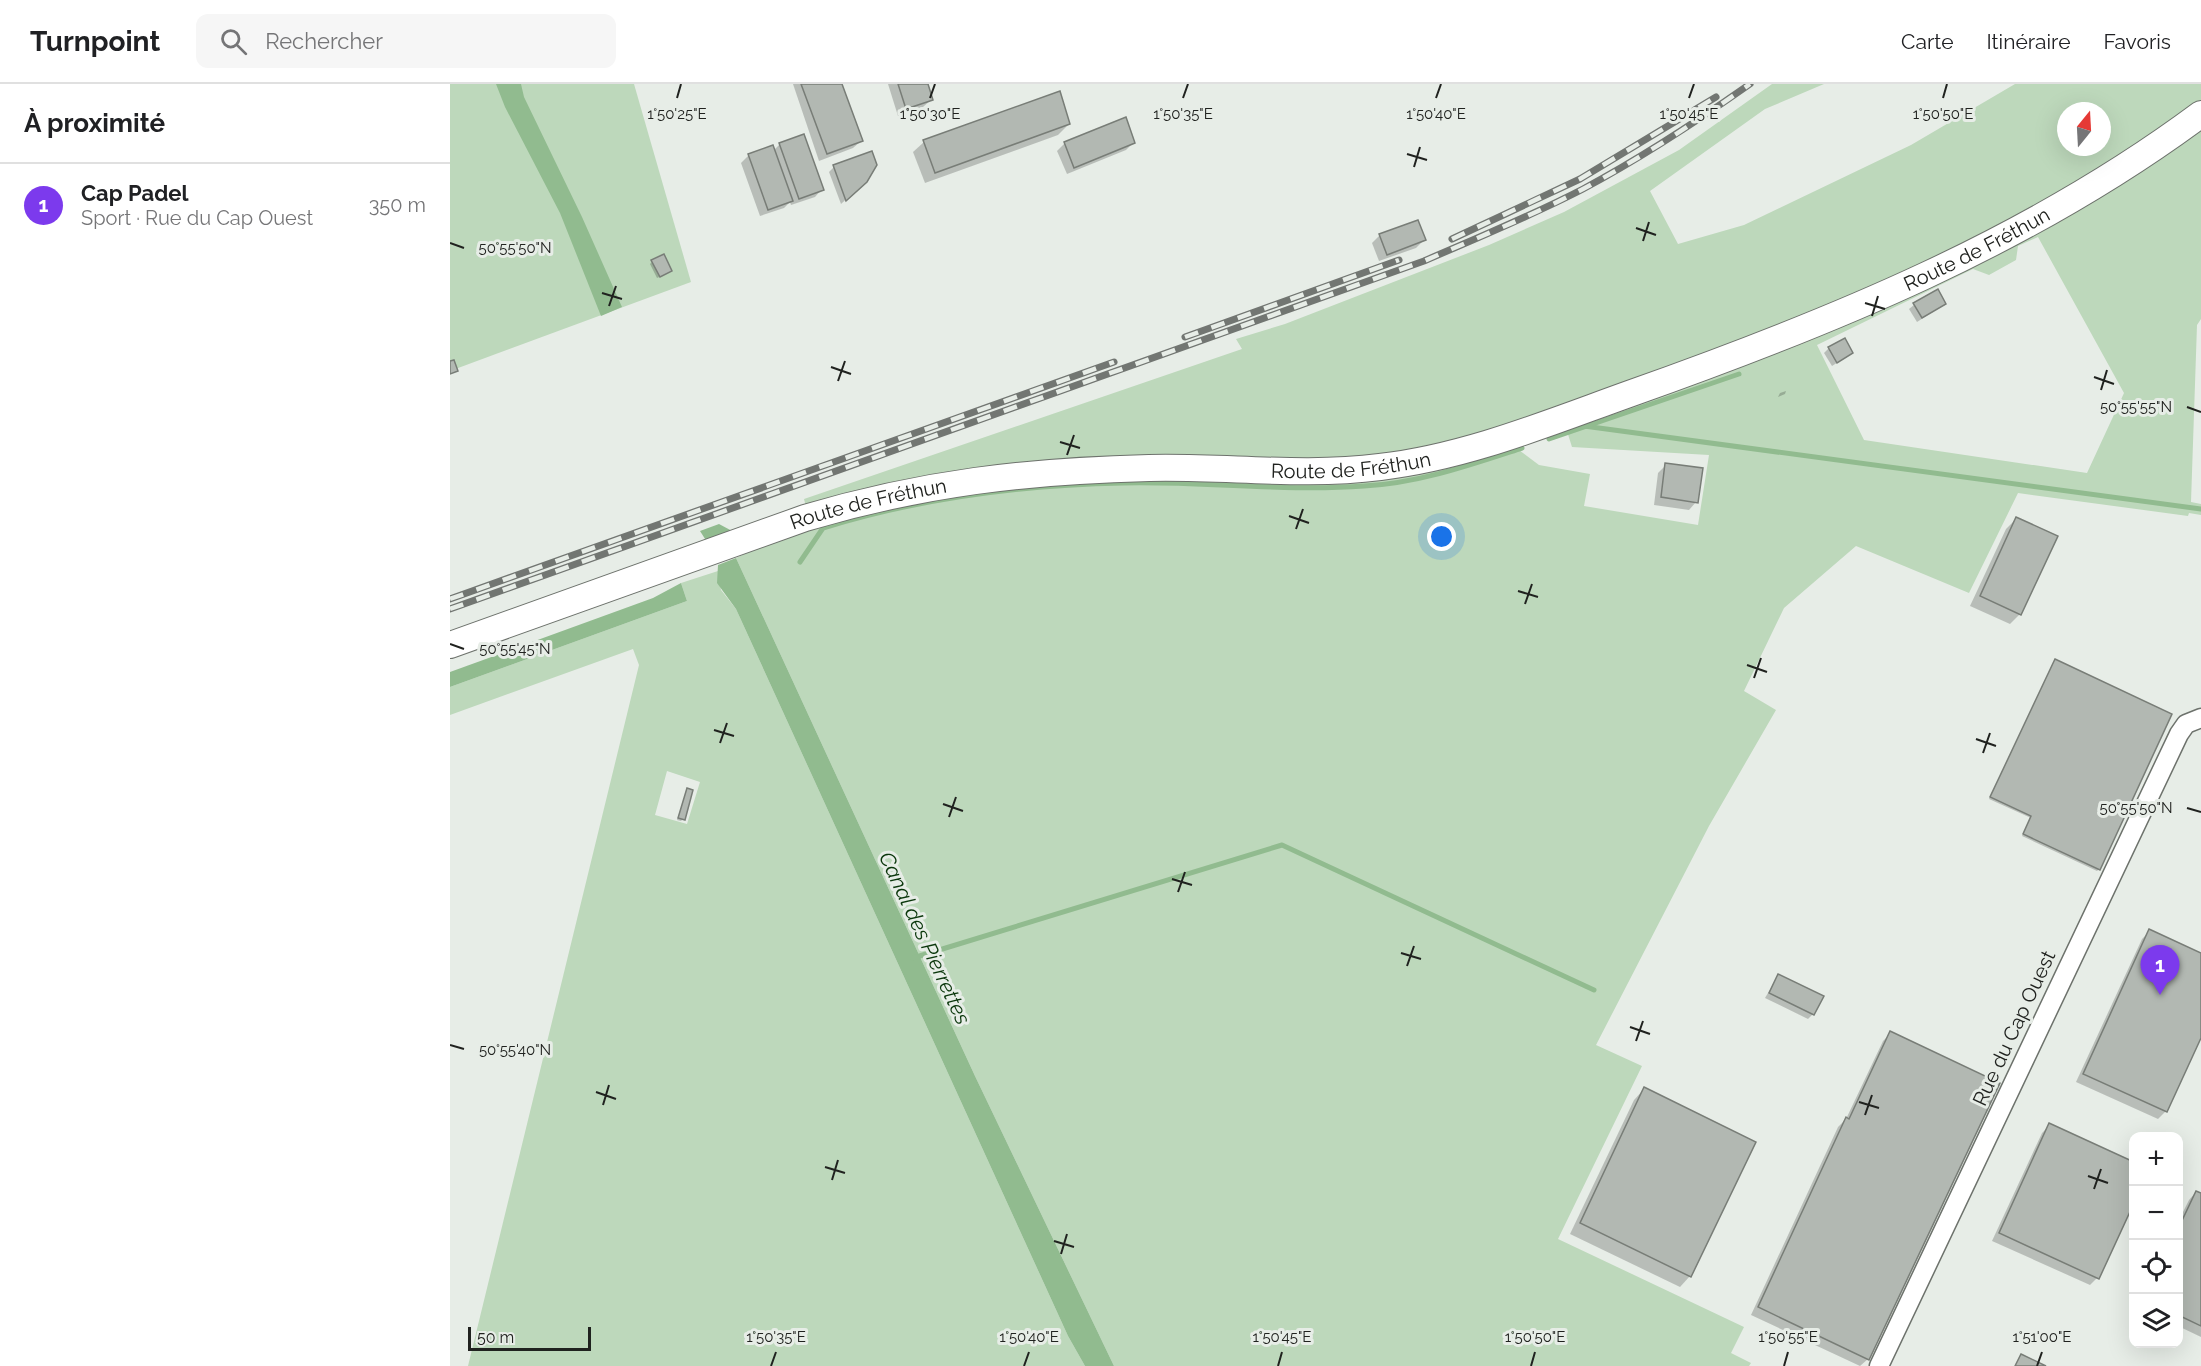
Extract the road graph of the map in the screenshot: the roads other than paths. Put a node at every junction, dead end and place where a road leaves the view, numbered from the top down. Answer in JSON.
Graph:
{"nodes":[{"id":1,"x":2201,"y":114,"type":"edge"},
{"id":2,"x":450,"y":645,"type":"edge"},
{"id":3,"x":2200,"y":718,"type":"edge"},
{"id":4,"x":1879,"y":1366,"type":"edge"}],
"edges":[{"from":1,"to":2,"type":"street","name":"Route de Fréthun"},
{"from":3,"to":4,"type":"street","name":"Rue du Cap Ouest"}]}
